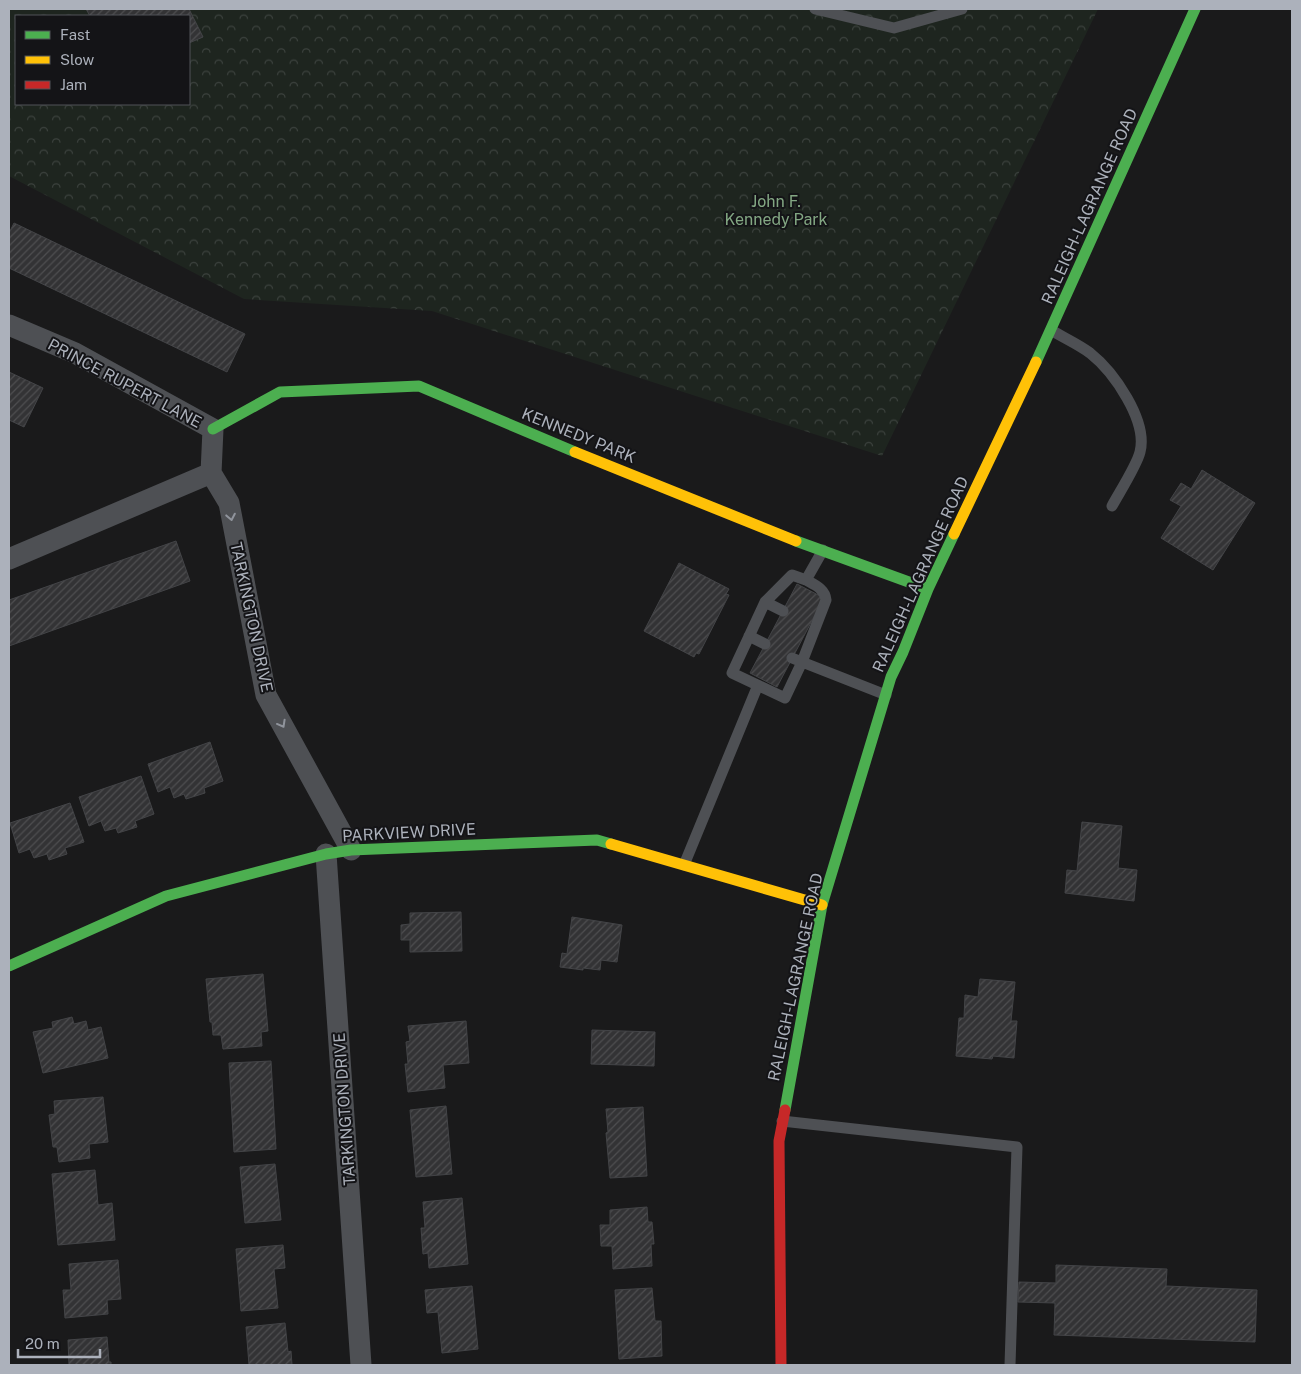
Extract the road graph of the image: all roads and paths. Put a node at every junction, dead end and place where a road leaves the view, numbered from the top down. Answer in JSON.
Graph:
{"nodes":[{"id":1,"x":815,"y":9,"type":"edge"},
{"id":2,"x":962,"y":9,"type":"edge"},
{"id":3,"x":1195,"y":9,"type":"edge"},
{"id":4,"x":9,"y":325,"type":"edge"},
{"id":5,"x":1051,"y":330,"type":"junction"},
{"id":6,"x":214,"y":429,"type":"junction"},
{"id":7,"x":211,"y":473,"type":"junction"},
{"id":8,"x":1112,"y":506,"type":"dead end"},
{"id":9,"x":823,"y":550,"type":"junction"},
{"id":10,"x":9,"y":559,"type":"edge"},
{"id":11,"x":806,"y":580,"type":"junction"},
{"id":12,"x":928,"y":589,"type":"junction"},
{"id":13,"x":765,"y":602,"type":"junction"},
{"id":14,"x":783,"y":611,"type":"dead end"},
{"id":15,"x":749,"y":636,"type":"junction"},
{"id":16,"x":765,"y":644,"type":"dead end"},
{"id":17,"x":797,"y":660,"type":"junction"},
{"id":18,"x":758,"y":686,"type":"junction"},
{"id":19,"x":886,"y":696,"type":"junction"},
{"id":20,"x":352,"y":850,"type":"junction"},
{"id":21,"x":326,"y":854,"type":"junction"},
{"id":22,"x":684,"y":865,"type":"junction"},
{"id":23,"x":822,"y":905,"type":"junction"},
{"id":24,"x":9,"y":966,"type":"edge"},
{"id":25,"x":782,"y":1121,"type":"junction"},
{"id":26,"x":361,"y":1365,"type":"edge"},
{"id":27,"x":782,"y":1365,"type":"edge"},
{"id":28,"x":1010,"y":1365,"type":"edge"}],
"edges":[{"from":1,"to":2,"type":"lane"},
{"from":3,"to":5,"type":"street","name":"RALEIGH-LAGRANGE ROAD"},
{"from":4,"to":6,"type":"street","name":"PRINCE RUPERT LANE"},
{"from":5,"to":8,"type":"lane"},
{"from":5,"to":12,"type":"street","name":"RALEIGH-LAGRANGE ROAD"},
{"from":6,"to":7,"type":"street"},
{"from":6,"to":9,"type":"street","name":"KENNEDY PARK"},
{"from":7,"to":10,"type":"street"},
{"from":7,"to":20,"type":"street","name":"TARKINGTON DRIVE","one_way":true},
{"from":9,"to":11,"type":"lane"},
{"from":9,"to":12,"type":"street","name":"KENNEDY PARK"},
{"from":11,"to":13,"type":"lane"},
{"from":11,"to":17,"type":"lane"},
{"from":12,"to":19,"type":"street","name":"RALEIGH-LAGRANGE ROAD"},
{"from":13,"to":14,"type":"lane"},
{"from":13,"to":15,"type":"lane"},
{"from":15,"to":16,"type":"lane"},
{"from":15,"to":18,"type":"lane"},
{"from":17,"to":18,"type":"lane"},
{"from":17,"to":19,"type":"lane"},
{"from":18,"to":22,"type":"lane"},
{"from":19,"to":23,"type":"street","name":"RALEIGH-LAGRANGE ROAD"},
{"from":20,"to":21,"type":"street","name":"PARKVIEW DRIVE"},
{"from":20,"to":22,"type":"street","name":"PARKVIEW DRIVE"},
{"from":21,"to":24,"type":"street","name":"PARKVIEW DRIVE"},
{"from":21,"to":26,"type":"street","name":"TARKINGTON DRIVE"},
{"from":22,"to":23,"type":"street","name":"PARKVIEW DRIVE"},
{"from":23,"to":25,"type":"street","name":"RALEIGH-LAGRANGE ROAD"},
{"from":25,"to":27,"type":"street","name":"RALEIGH-LAGRANGE ROAD"},
{"from":25,"to":28,"type":"lane"}]}
